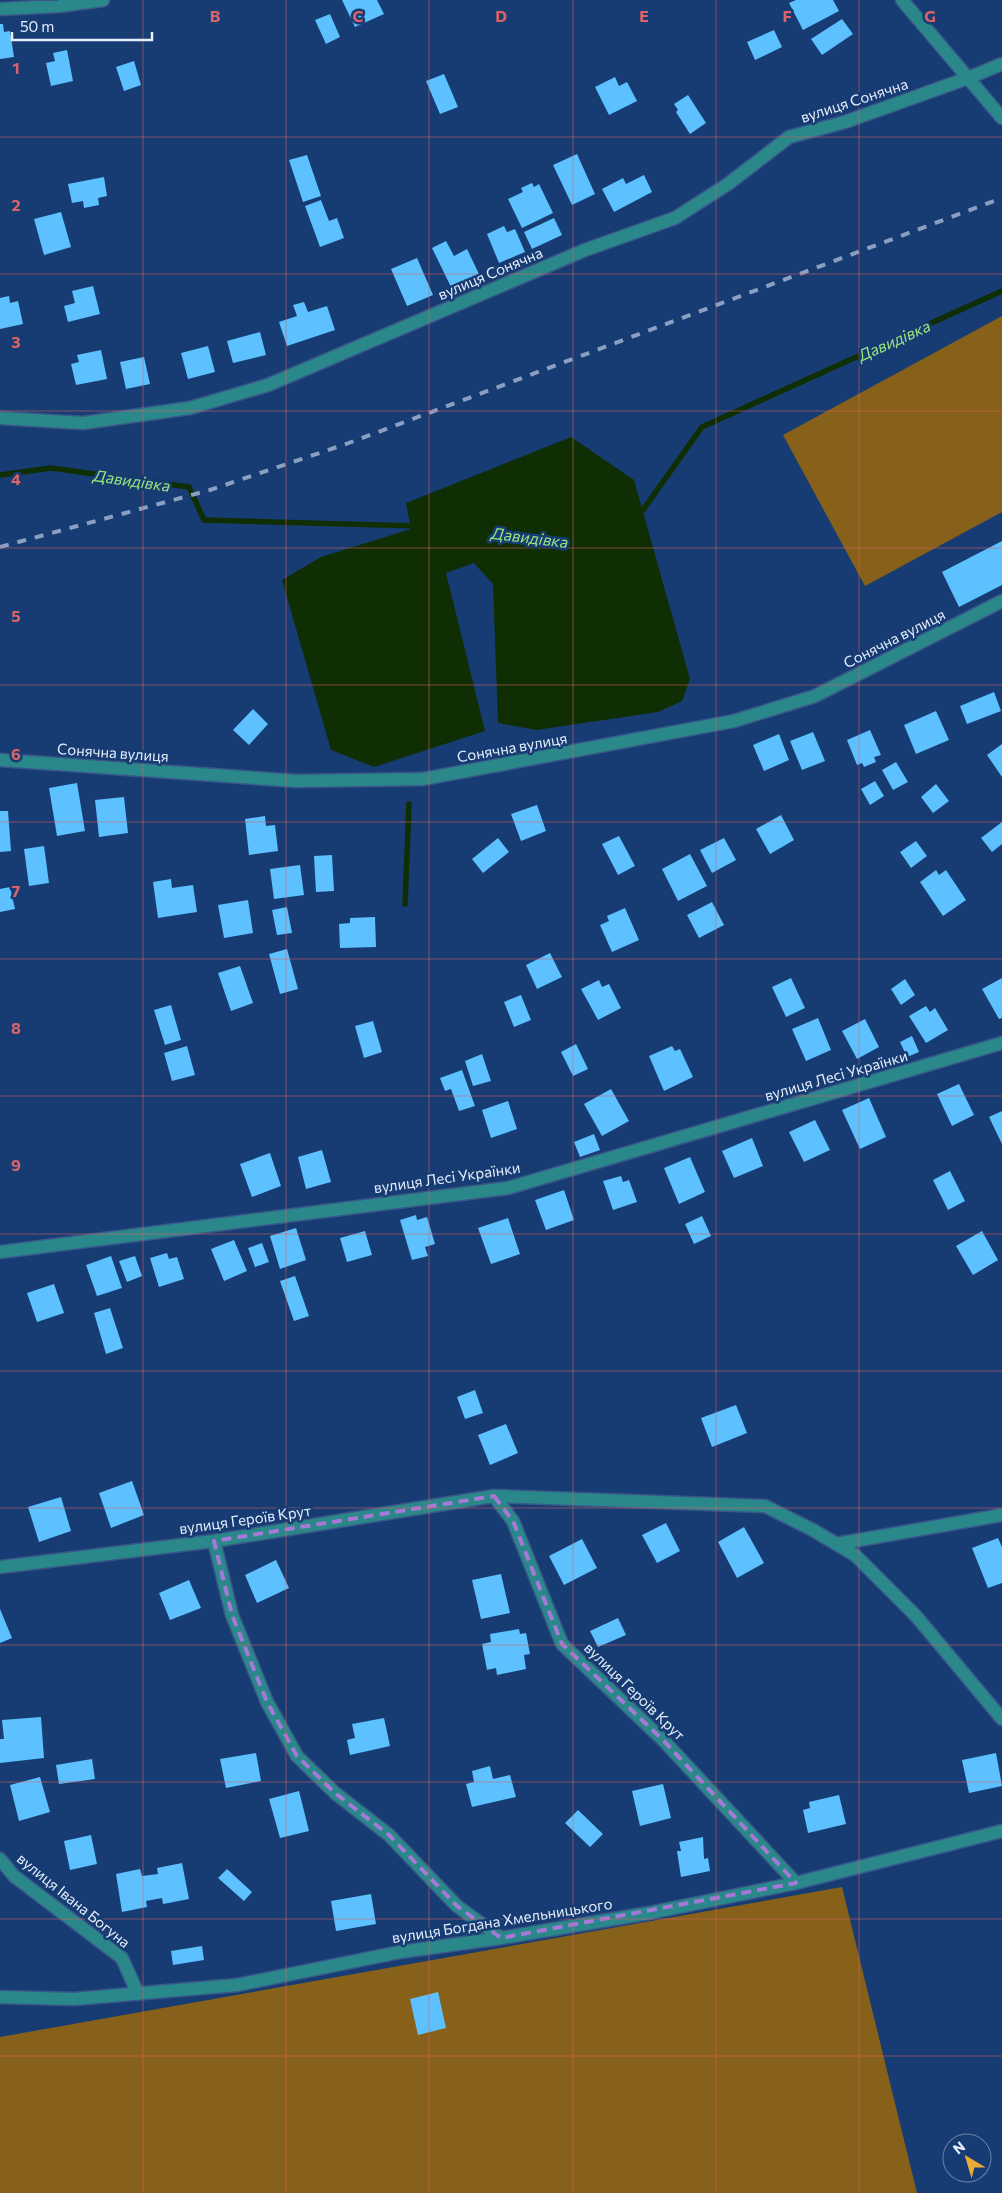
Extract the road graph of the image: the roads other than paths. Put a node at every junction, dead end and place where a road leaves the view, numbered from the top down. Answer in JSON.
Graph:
{"nodes":[{"id":1,"x":103,"y":0,"type":"edge"},
{"id":2,"x":902,"y":0,"type":"edge"},
{"id":3,"x":0,"y":9,"type":"edge"},
{"id":4,"x":1002,"y":64,"type":"edge"},
{"id":5,"x":968,"y":78,"type":"junction"},
{"id":6,"x":1002,"y":118,"type":"edge"},
{"id":7,"x":0,"y":418,"type":"edge"},
{"id":8,"x":1002,"y":601,"type":"edge"},
{"id":9,"x":0,"y":760,"type":"edge"},
{"id":10,"x":1002,"y":1043,"type":"edge"},
{"id":11,"x":0,"y":1252,"type":"edge"},
{"id":12,"x":494,"y":1496,"type":"junction"},
{"id":13,"x":1002,"y":1515,"type":"edge"},
{"id":14,"x":214,"y":1541,"type":"junction"},
{"id":15,"x":836,"y":1544,"type":"junction"},
{"id":16,"x":0,"y":1567,"type":"edge"},
{"id":17,"x":1002,"y":1719,"type":"edge"},
{"id":18,"x":1002,"y":1831,"type":"edge"},
{"id":19,"x":0,"y":1859,"type":"edge"},
{"id":20,"x":796,"y":1883,"type":"junction"},
{"id":21,"x":501,"y":1938,"type":"junction"},
{"id":22,"x":138,"y":1994,"type":"junction"},
{"id":23,"x":0,"y":1997,"type":"edge"}],
"edges":[{"from":1,"to":3,"type":"street"},
{"from":2,"to":5,"type":"street"},
{"from":4,"to":5,"type":"street","name":"вулиця Сонячна"},
{"from":5,"to":6,"type":"street"},
{"from":5,"to":7,"type":"street","name":"вулиця Сонячна"},
{"from":8,"to":9,"type":"street","name":"Сонячна вулиця"},
{"from":10,"to":11,"type":"street","name":"вулиця Лесі Українки"},
{"from":12,"to":14,"type":"street","name":"вулиця Героїв Крут"},
{"from":12,"to":15,"type":"street","name":"вулиця Героїв Крут"},
{"from":12,"to":20,"type":"street","name":"вулиця Героїв Крут"},
{"from":13,"to":15,"type":"street"},
{"from":14,"to":16,"type":"street","name":"вулиця Героїв Крут"},
{"from":14,"to":21,"type":"street"},
{"from":15,"to":17,"type":"street","name":"вулиця Героїв Крут"},
{"from":18,"to":20,"type":"street","name":"вулиця Богдана Хмельницького"},
{"from":19,"to":22,"type":"street","name":"вулиця Івана Богуна"},
{"from":20,"to":21,"type":"street","name":"вулиця Богдана Хмельницького"},
{"from":21,"to":22,"type":"street","name":"вулиця Богдана Хмельницького"},
{"from":22,"to":23,"type":"street","name":"вулиця Богдана Хмельницького"}]}
